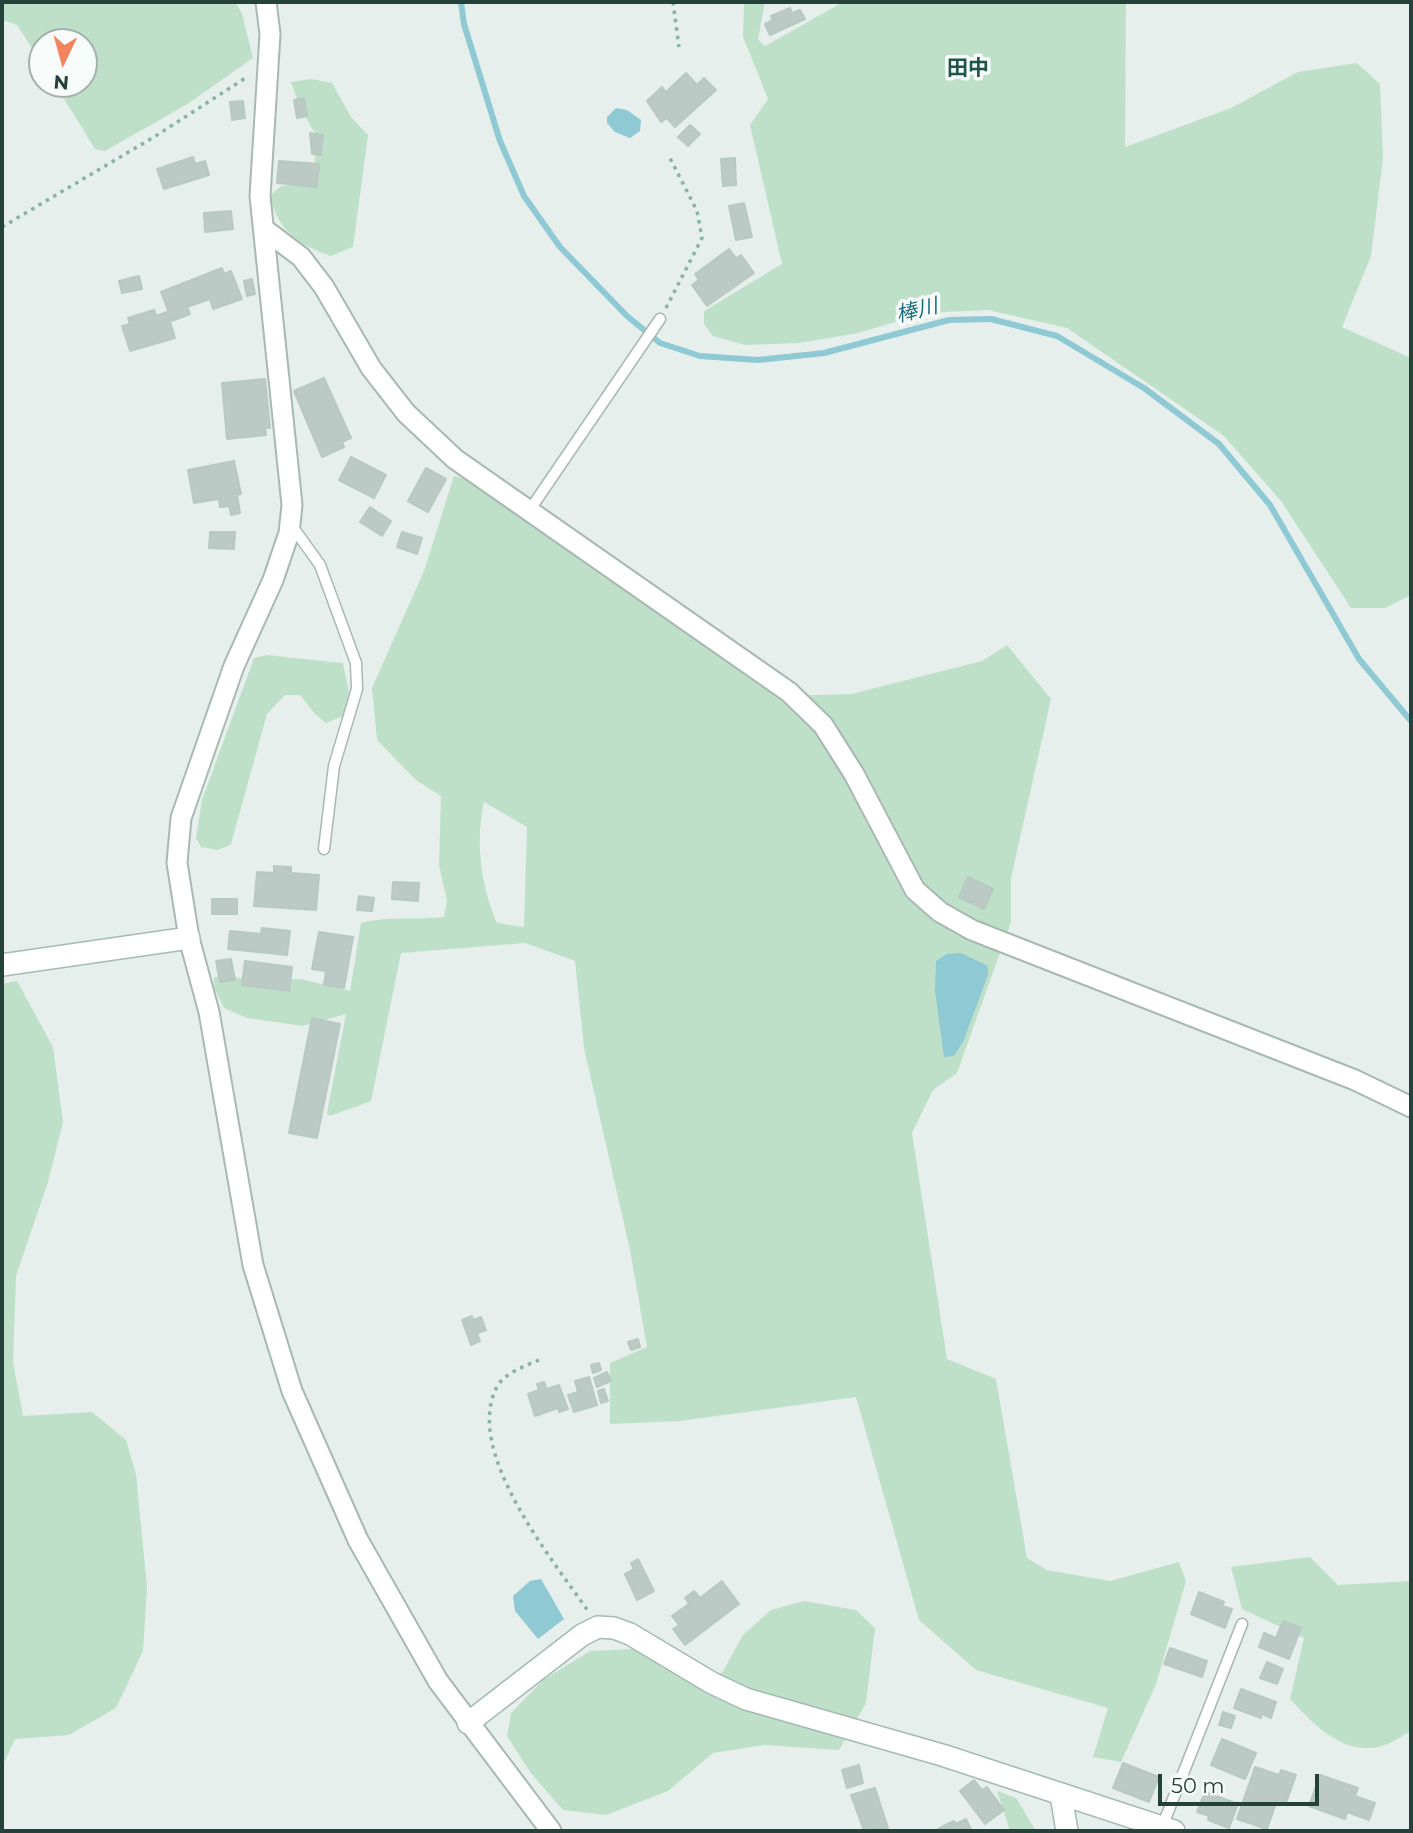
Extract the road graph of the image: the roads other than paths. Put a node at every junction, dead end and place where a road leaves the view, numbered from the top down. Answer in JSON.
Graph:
{"nodes":[{"id":1,"x":266,"y":2,"type":"edge"},
{"id":2,"x":264,"y":229,"type":"junction"},
{"id":3,"x":660,"y":319,"type":"road end"},
{"id":4,"x":529,"y":511,"type":"junction"},
{"id":5,"x":290,"y":523,"type":"junction"},
{"id":6,"x":324,"y":849,"type":"dead end"},
{"id":7,"x":189,"y":938,"type":"junction"},
{"id":8,"x":2,"y":965,"type":"edge"},
{"id":9,"x":1411,"y":1107,"type":"edge"},
{"id":10,"x":1241,"y":1624,"type":"dead end"},
{"id":11,"x":468,"y":1723,"type":"junction"},
{"id":12,"x":1061,"y":1795,"type":"junction"},
{"id":13,"x":1168,"y":1830,"type":"edge"},
{"id":14,"x":551,"y":1831,"type":"edge"},
{"id":15,"x":1067,"y":1831,"type":"edge"}],
"edges":[{"from":1,"to":2,"type":"street"},
{"from":2,"to":4,"type":"street"},
{"from":2,"to":5,"type":"street"},
{"from":3,"to":4,"type":"lane"},
{"from":4,"to":9,"type":"street"},
{"from":5,"to":6,"type":"lane"},
{"from":5,"to":7,"type":"street"},
{"from":7,"to":8,"type":"street"},
{"from":7,"to":11,"type":"street"},
{"from":10,"to":13,"type":"lane"},
{"from":11,"to":12,"type":"street"},
{"from":11,"to":14,"type":"street"},
{"from":12,"to":13,"type":"street"},
{"from":12,"to":15,"type":"street"}]}
